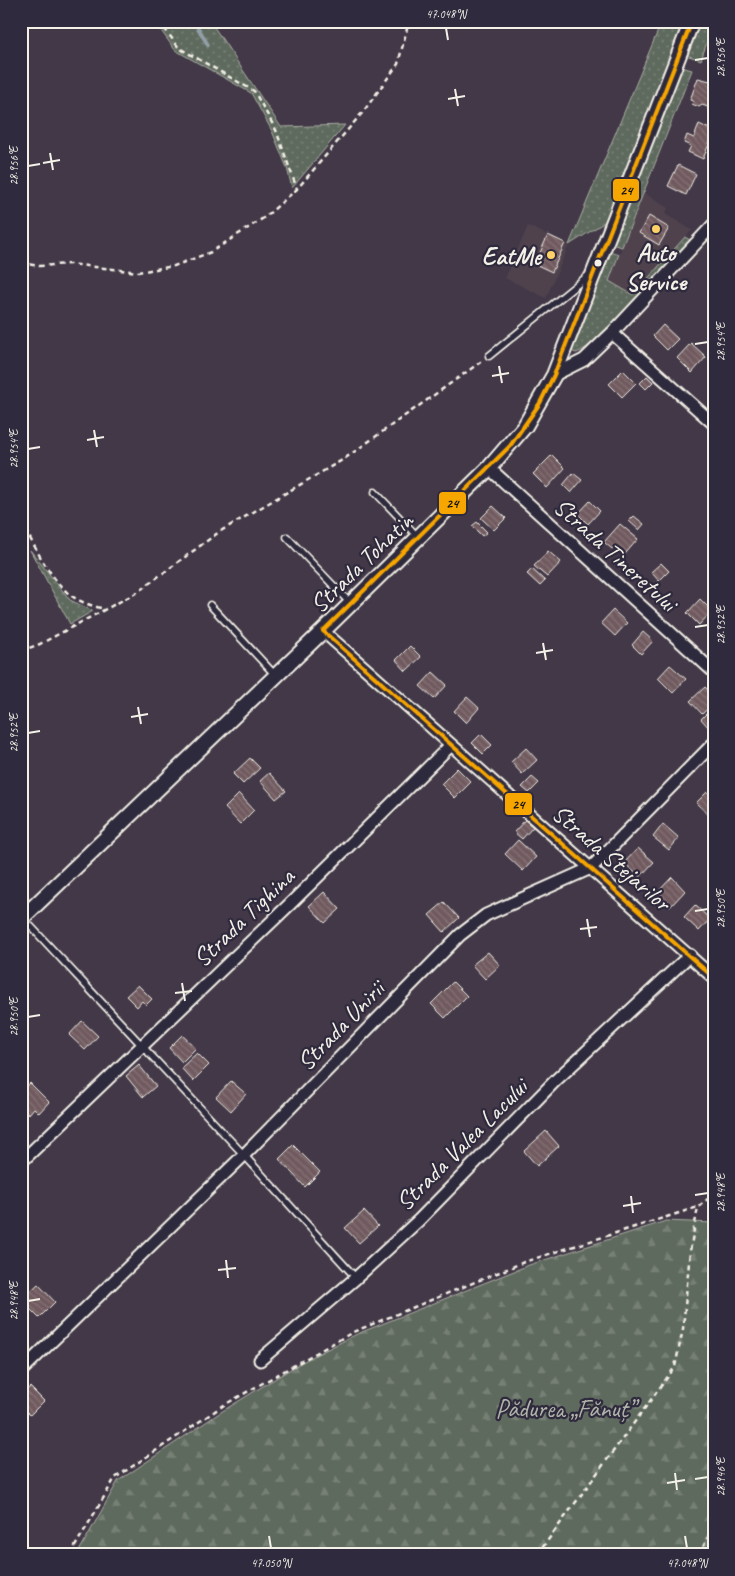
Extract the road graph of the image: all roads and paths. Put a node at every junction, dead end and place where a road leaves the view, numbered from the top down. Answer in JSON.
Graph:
{"nodes":[{"id":1,"x":159,"y":21,"type":"edge"},
{"id":2,"x":409,"y":21,"type":"edge"},
{"id":3,"x":692,"y":21,"type":"edge"},
{"id":4,"x":297,"y":190,"type":"junction"},
{"id":5,"x":714,"y":224,"type":"edge"},
{"id":6,"x":21,"y":264,"type":"edge"},
{"id":7,"x":593,"y":272,"type":"junction"},
{"id":8,"x":612,"y":333,"type":"junction"},
{"id":9,"x":488,"y":356,"type":"joint"},
{"id":10,"x":554,"y":375,"type":"junction"},
{"id":11,"x":714,"y":424,"type":"edge"},
{"id":12,"x":489,"y":468,"type":"junction"},
{"id":13,"x":374,"y":492,"type":"dead end"},
{"id":14,"x":21,"y":522,"type":"edge"},
{"id":15,"x":287,"y":537,"type":"dead end"},
{"id":16,"x":418,"y":537,"type":"junction"},
{"id":17,"x":351,"y":604,"type":"junction"},
{"id":18,"x":210,"y":606,"type":"dead end"},
{"id":19,"x":104,"y":609,"type":"junction"},
{"id":20,"x":323,"y":631,"type":"junction"},
{"id":21,"x":21,"y":651,"type":"edge"},
{"id":22,"x":714,"y":672,"type":"edge"},
{"id":23,"x":276,"y":676,"type":"junction"},
{"id":24,"x":714,"y":742,"type":"edge"},
{"id":25,"x":450,"y":745,"type":"junction"},
{"id":26,"x":591,"y":868,"type":"junction"},
{"id":27,"x":22,"y":918,"type":"edge"},
{"id":28,"x":690,"y":956,"type":"junction"},
{"id":29,"x":714,"y":978,"type":"edge"},
{"id":30,"x":141,"y":1046,"type":"junction"},
{"id":31,"x":244,"y":1155,"type":"junction"},
{"id":32,"x":21,"y":1162,"type":"edge"},
{"id":33,"x":714,"y":1194,"type":"edge"},
{"id":34,"x":698,"y":1207,"type":"junction"},
{"id":35,"x":356,"y":1278,"type":"junction"},
{"id":36,"x":260,"y":1360,"type":"dead end"},
{"id":37,"x":21,"y":1371,"type":"edge"},
{"id":38,"x":714,"y":1525,"type":"edge"},
{"id":39,"x":70,"y":1555,"type":"edge"},
{"id":40,"x":538,"y":1555,"type":"edge"},
{"id":41,"x":700,"y":1555,"type":"edge"}],
"edges":[{"from":1,"to":4,"type":"path"},
{"from":2,"to":4,"type":"path"},
{"from":3,"to":7,"type":"street","name":"Strada Tohatin"},
{"from":4,"to":6,"type":"path"},
{"from":5,"to":8,"type":"street"},
{"from":7,"to":9,"type":"lane"},
{"from":7,"to":10,"type":"street","name":"Strada Tohatin"},
{"from":8,"to":10,"type":"street"},
{"from":8,"to":11,"type":"street"},
{"from":9,"to":19,"type":"path"},
{"from":10,"to":12,"type":"street","name":"Strada Tohatin"},
{"from":12,"to":16,"type":"street","name":"Strada Tohatin"},
{"from":12,"to":22,"type":"street","name":"Strada Tineretului"},
{"from":13,"to":16,"type":"lane"},
{"from":14,"to":19,"type":"path"},
{"from":15,"to":17,"type":"lane"},
{"from":16,"to":17,"type":"street","name":"Strada Tohatin"},
{"from":17,"to":20,"type":"street","name":"Strada Tohatin"},
{"from":18,"to":23,"type":"lane"},
{"from":19,"to":21,"type":"path"},
{"from":20,"to":23,"type":"street","name":"Strada Tohatin"},
{"from":20,"to":25,"type":"street","name":"Strada Stejarilor"},
{"from":23,"to":27,"type":"street","name":"Strada Tohatin"},
{"from":24,"to":26,"type":"street","name":"Strada Unirii"},
{"from":25,"to":26,"type":"street","name":"Strada Stejarilor"},
{"from":25,"to":30,"type":"street","name":"Strada Tighina"},
{"from":26,"to":28,"type":"street","name":"Strada Stejarilor"},
{"from":26,"to":31,"type":"street","name":"Strada Unirii"},
{"from":27,"to":30,"type":"lane"},
{"from":28,"to":29,"type":"street","name":"Strada Stejarilor"},
{"from":28,"to":35,"type":"street","name":"Strada Valea Lacului"},
{"from":30,"to":31,"type":"lane"},
{"from":30,"to":32,"type":"street","name":"Strada Tighina"},
{"from":31,"to":35,"type":"lane"},
{"from":31,"to":37,"type":"street","name":"Strada Unirii"},
{"from":33,"to":34,"type":"path"},
{"from":34,"to":39,"type":"path"},
{"from":34,"to":40,"type":"path"},
{"from":35,"to":36,"type":"street","name":"Strada Valea Lacului"},
{"from":38,"to":41,"type":"path"}]}
